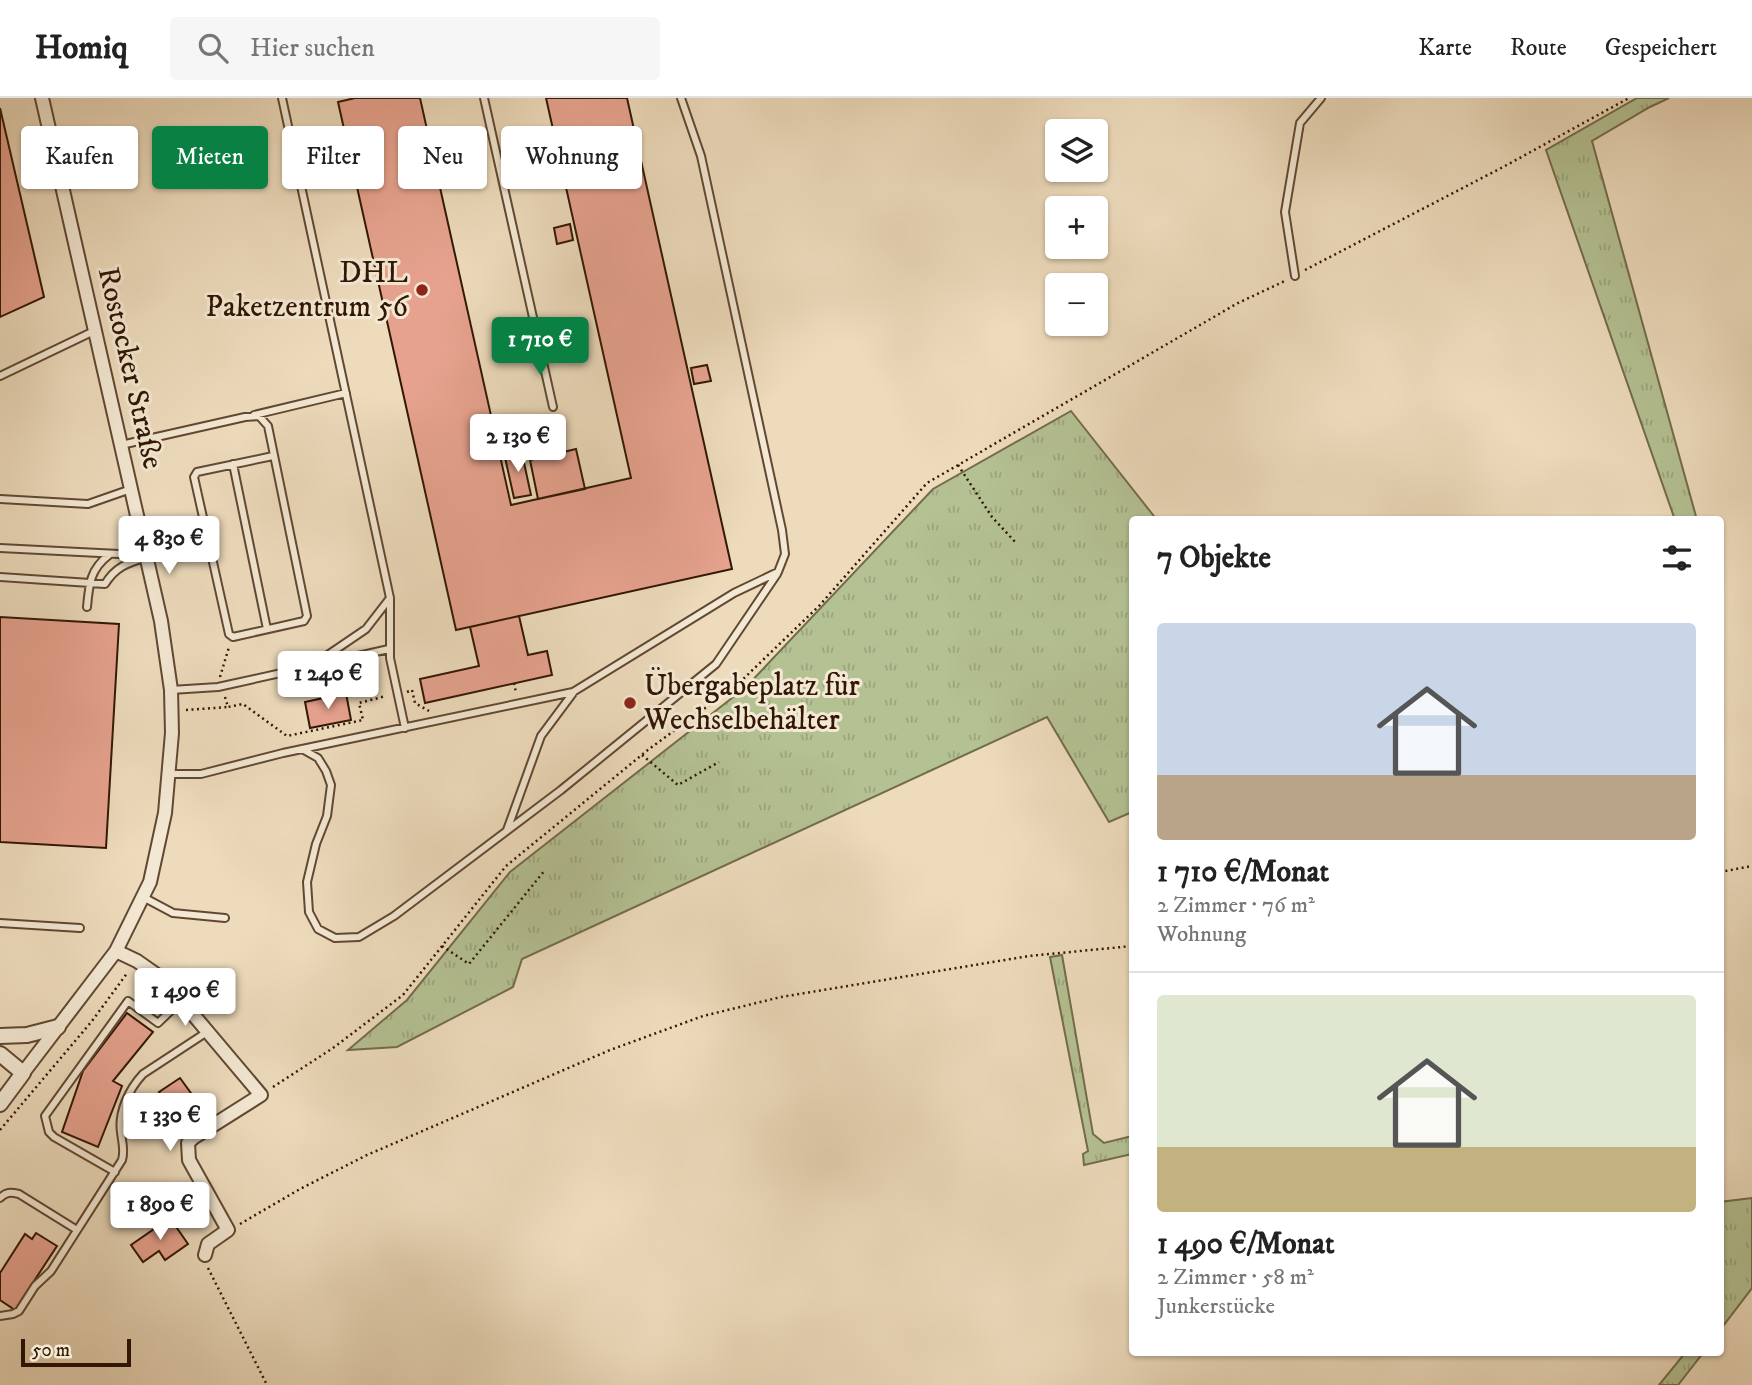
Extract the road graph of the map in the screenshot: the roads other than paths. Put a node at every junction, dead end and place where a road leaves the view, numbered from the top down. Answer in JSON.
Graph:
{"nodes":[{"id":1,"x":42,"y":98,"type":"edge"},
{"id":2,"x":282,"y":98,"type":"edge"},
{"id":3,"x":484,"y":98,"type":"edge"},
{"id":4,"x":681,"y":98,"type":"edge"},
{"id":5,"x":1321,"y":98,"type":"edge"},
{"id":6,"x":1295,"y":276,"type":"road end"},
{"id":7,"x":94,"y":331,"type":"junction"},
{"id":8,"x":0,"y":376,"type":"edge"},
{"id":9,"x":346,"y":393,"type":"junction"},
{"id":10,"x":553,"y":407,"type":"dead end"},
{"id":11,"x":245,"y":416,"type":"junction"},
{"id":12,"x":121,"y":445,"type":"junction"},
{"id":13,"x":273,"y":456,"type":"junction"},
{"id":14,"x":233,"y":464,"type":"junction"},
{"id":15,"x":131,"y":489,"type":"junction"},
{"id":16,"x":0,"y":499,"type":"edge"},
{"id":17,"x":0,"y":548,"type":"edge"},
{"id":18,"x":146,"y":551,"type":"junction"},
{"id":19,"x":110,"y":554,"type":"junction"},
{"id":20,"x":778,"y":572,"type":"junction"},
{"id":21,"x":0,"y":578,"type":"edge"},
{"id":22,"x":89,"y":583,"type":"junction"},
{"id":23,"x":390,"y":598,"type":"junction"},
{"id":24,"x":87,"y":607,"type":"dead end"},
{"id":25,"x":267,"y":629,"type":"junction"},
{"id":26,"x":389,"y":649,"type":"junction"},
{"id":27,"x":311,"y":666,"type":"junction"},
{"id":28,"x":171,"y":690,"type":"junction"},
{"id":29,"x":573,"y":692,"type":"junction"},
{"id":30,"x":405,"y":728,"type":"junction"},
{"id":31,"x":302,"y":749,"type":"junction"},
{"id":32,"x":168,"y":774,"type":"junction"},
{"id":33,"x":506,"y":832,"type":"junction"},
{"id":34,"x":143,"y":897,"type":"junction"},
{"id":35,"x":225,"y":918,"type":"dead end"},
{"id":36,"x":0,"y":923,"type":"edge"},
{"id":37,"x":80,"y":928,"type":"dead end"},
{"id":38,"x":116,"y":951,"type":"junction"},
{"id":39,"x":183,"y":1000,"type":"junction"},
{"id":40,"x":58,"y":1027,"type":"junction"},
{"id":41,"x":209,"y":1031,"type":"junction"},
{"id":42,"x":0,"y":1036,"type":"edge"},
{"id":43,"x":0,"y":1054,"type":"edge"},
{"id":44,"x":23,"y":1073,"type":"junction"},
{"id":45,"x":0,"y":1104,"type":"edge"},
{"id":46,"x":115,"y":1172,"type":"junction"},
{"id":47,"x":0,"y":1199,"type":"edge"},
{"id":48,"x":77,"y":1230,"type":"junction"},
{"id":49,"x":205,"y":1255,"type":"road end"},
{"id":50,"x":0,"y":1317,"type":"edge"}],
"edges":[{"from":1,"to":7,"type":"street","name":"Rostocker Straße"},
{"from":2,"to":9,"type":"lane"},
{"from":3,"to":10,"type":"lane"},
{"from":4,"to":20,"type":"lane"},
{"from":5,"to":6,"type":"lane"},
{"from":7,"to":8,"type":"lane"},
{"from":7,"to":12,"type":"street","name":"Rostocker Straße"},
{"from":9,"to":11,"type":"lane"},
{"from":9,"to":23,"type":"lane"},
{"from":11,"to":12,"type":"lane"},
{"from":11,"to":13,"type":"lane"},
{"from":12,"to":15,"type":"street","name":"Rostocker Straße"},
{"from":13,"to":14,"type":"lane"},
{"from":13,"to":25,"type":"lane"},
{"from":14,"to":25,"type":"lane"},
{"from":14,"to":25,"type":"lane"},
{"from":15,"to":16,"type":"lane"},
{"from":15,"to":18,"type":"street","name":"Rostocker Straße"},
{"from":17,"to":19,"type":"lane"},
{"from":18,"to":19,"type":"lane"},
{"from":18,"to":22,"type":"lane"},
{"from":18,"to":28,"type":"street","name":"Rostocker Straße"},
{"from":19,"to":22,"type":"lane"},
{"from":20,"to":29,"type":"lane"},
{"from":20,"to":33,"type":"lane"},
{"from":21,"to":22,"type":"lane"},
{"from":22,"to":24,"type":"lane"},
{"from":23,"to":26,"type":"lane"},
{"from":23,"to":27,"type":"lane"},
{"from":26,"to":27,"type":"lane"},
{"from":26,"to":30,"type":"lane"},
{"from":27,"to":28,"type":"lane"},
{"from":28,"to":32,"type":"street","name":"Rostocker Straße"},
{"from":29,"to":30,"type":"lane"},
{"from":29,"to":33,"type":"lane"},
{"from":30,"to":31,"type":"lane"},
{"from":31,"to":32,"type":"lane"},
{"from":31,"to":33,"type":"lane"},
{"from":32,"to":34,"type":"street","name":"Rostocker Straße"},
{"from":34,"to":35,"type":"lane"},
{"from":34,"to":38,"type":"street","name":"Rostocker Straße"},
{"from":36,"to":37,"type":"lane"},
{"from":38,"to":39,"type":"street"},
{"from":38,"to":40,"type":"street","name":"Rostocker Straße"},
{"from":39,"to":41,"type":"street"},
{"from":39,"to":46,"type":"lane"},
{"from":40,"to":42,"type":"street"},
{"from":40,"to":44,"type":"street","name":"Rostocker Straße"},
{"from":41,"to":46,"type":"lane"},
{"from":41,"to":49,"type":"street"},
{"from":43,"to":44,"type":"street"},
{"from":44,"to":45,"type":"street","name":"Rostocker Straße"},
{"from":46,"to":48,"type":"lane"},
{"from":47,"to":48,"type":"lane"},
{"from":48,"to":50,"type":"lane"}]}
